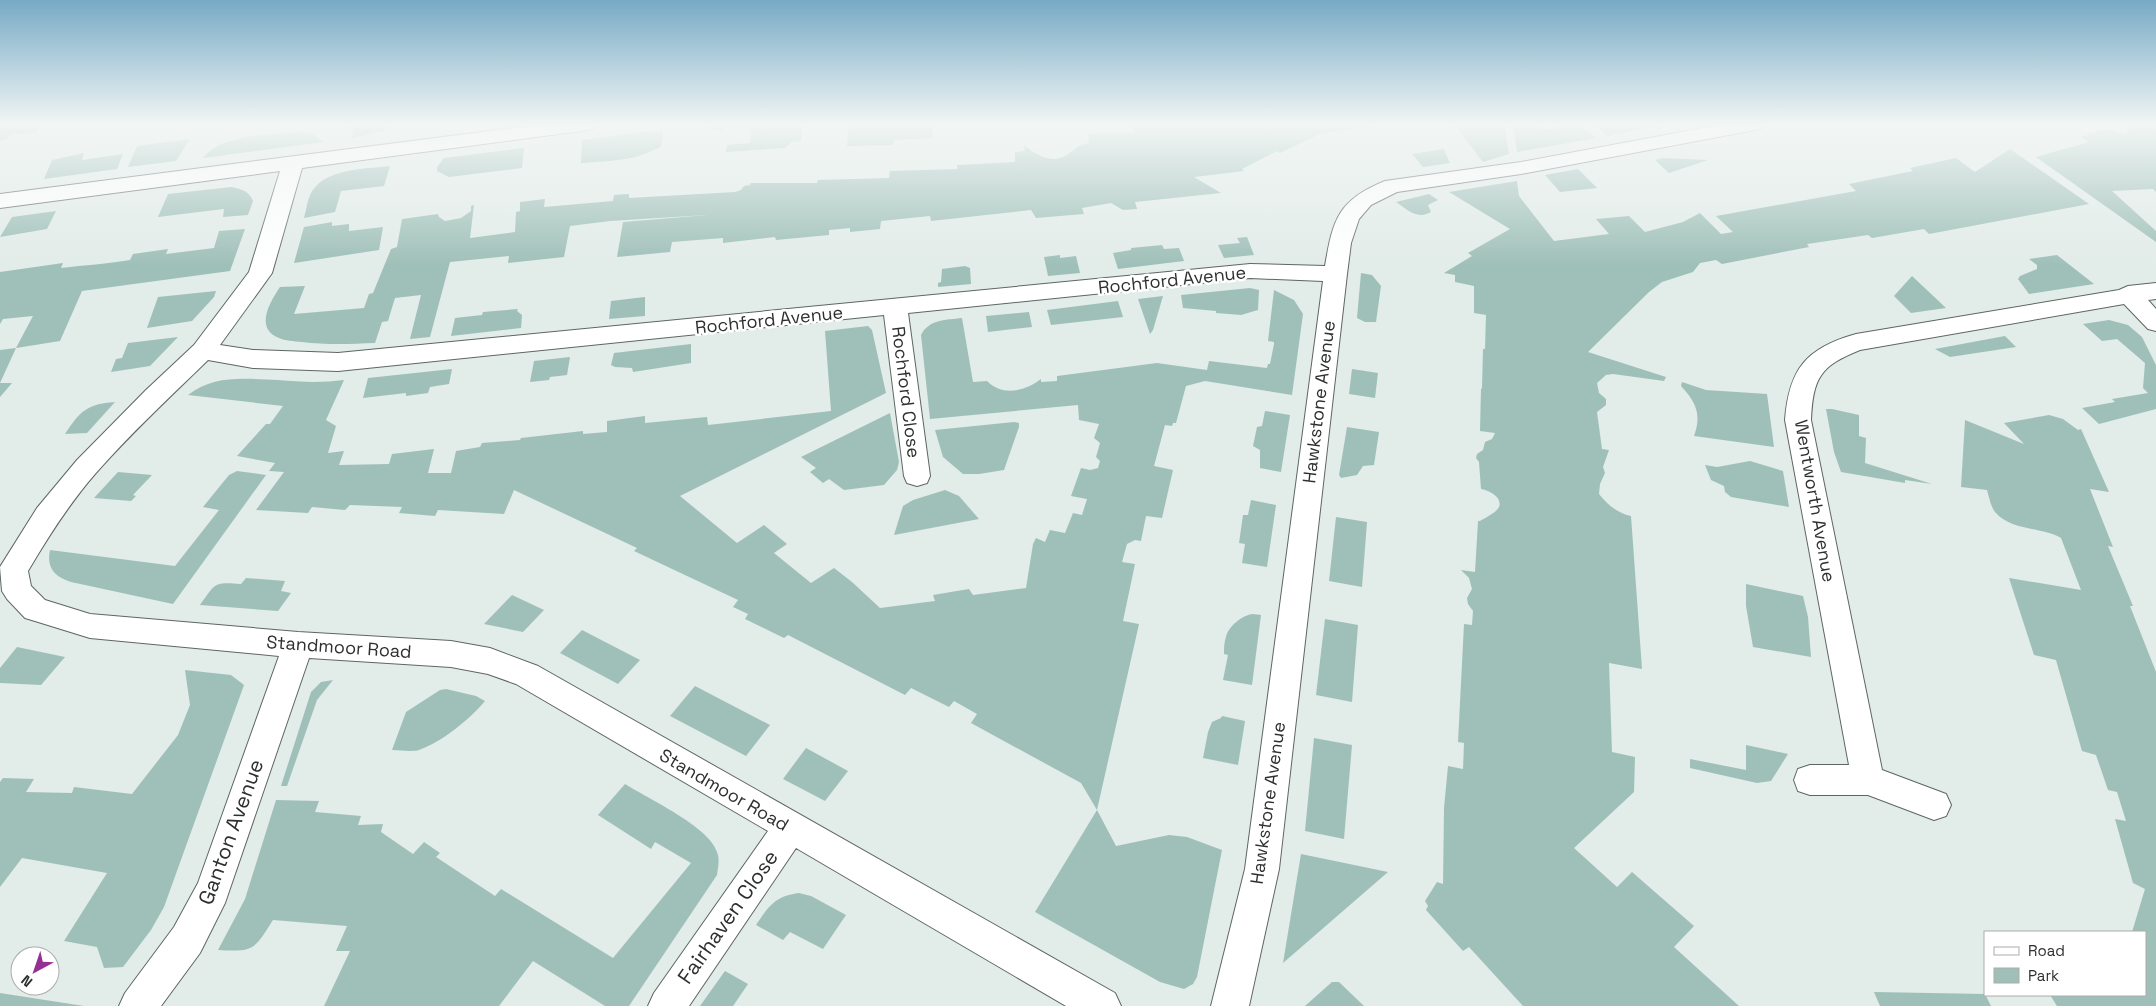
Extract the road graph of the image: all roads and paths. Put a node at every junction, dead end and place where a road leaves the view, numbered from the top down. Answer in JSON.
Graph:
{"nodes":[{"id":1,"x":238,"y":171,"type":"edge"},
{"id":2,"x":291,"y":171,"type":"edge"},
{"id":3,"x":1497,"y":171,"type":"edge"},
{"id":4,"x":0,"y":201,"type":"edge"},
{"id":5,"x":1335,"y":274,"type":"junction"},
{"id":6,"x":2156,"y":291,"type":"edge"},
{"id":7,"x":2128,"y":294,"type":"junction"},
{"id":8,"x":895,"y":308,"type":"junction"},
{"id":9,"x":2156,"y":323,"type":"edge"},
{"id":10,"x":203,"y":350,"type":"junction"},
{"id":11,"x":917,"y":476,"type":"dead end"},
{"id":12,"x":6,"y":572,"type":"edge"},
{"id":13,"x":298,"y":645,"type":"junction"},
{"id":14,"x":1810,"y":780,"type":"dead end"},
{"id":15,"x":1868,"y":780,"type":"junction"},
{"id":16,"x":1934,"y":805,"type":"dead end"},
{"id":17,"x":790,"y":828,"type":"junction"},
{"id":18,"x":138,"y":1006,"type":"edge"},
{"id":19,"x":667,"y":1006,"type":"edge"},
{"id":20,"x":1102,"y":1006,"type":"edge"},
{"id":21,"x":1230,"y":1006,"type":"edge"}],
"edges":[{"from":1,"to":4,"type":"street"},
{"from":2,"to":10,"type":"street","name":"Standmoor Road"},
{"from":3,"to":5,"type":"street","name":"Hawkstone Avenue"},
{"from":5,"to":8,"type":"street","name":"Rochford Avenue"},
{"from":5,"to":21,"type":"street","name":"Hawkstone Avenue"},
{"from":6,"to":7,"type":"street","name":"Wentworth Avenue"},
{"from":7,"to":9,"type":"street"},
{"from":7,"to":15,"type":"street","name":"Wentworth Avenue"},
{"from":8,"to":10,"type":"street","name":"Rochford Avenue"},
{"from":8,"to":11,"type":"street","name":"Rochford Close"},
{"from":10,"to":12,"type":"street","name":"Standmoor Road"},
{"from":12,"to":13,"type":"street","name":"Standmoor Road"},
{"from":13,"to":17,"type":"street","name":"Standmoor Road"},
{"from":13,"to":18,"type":"street","name":"Ganton Avenue"},
{"from":14,"to":15,"type":"street"},
{"from":15,"to":16,"type":"street"},
{"from":17,"to":19,"type":"street","name":"Fairhaven Close"},
{"from":17,"to":20,"type":"street","name":"Standmoor Road"}]}
